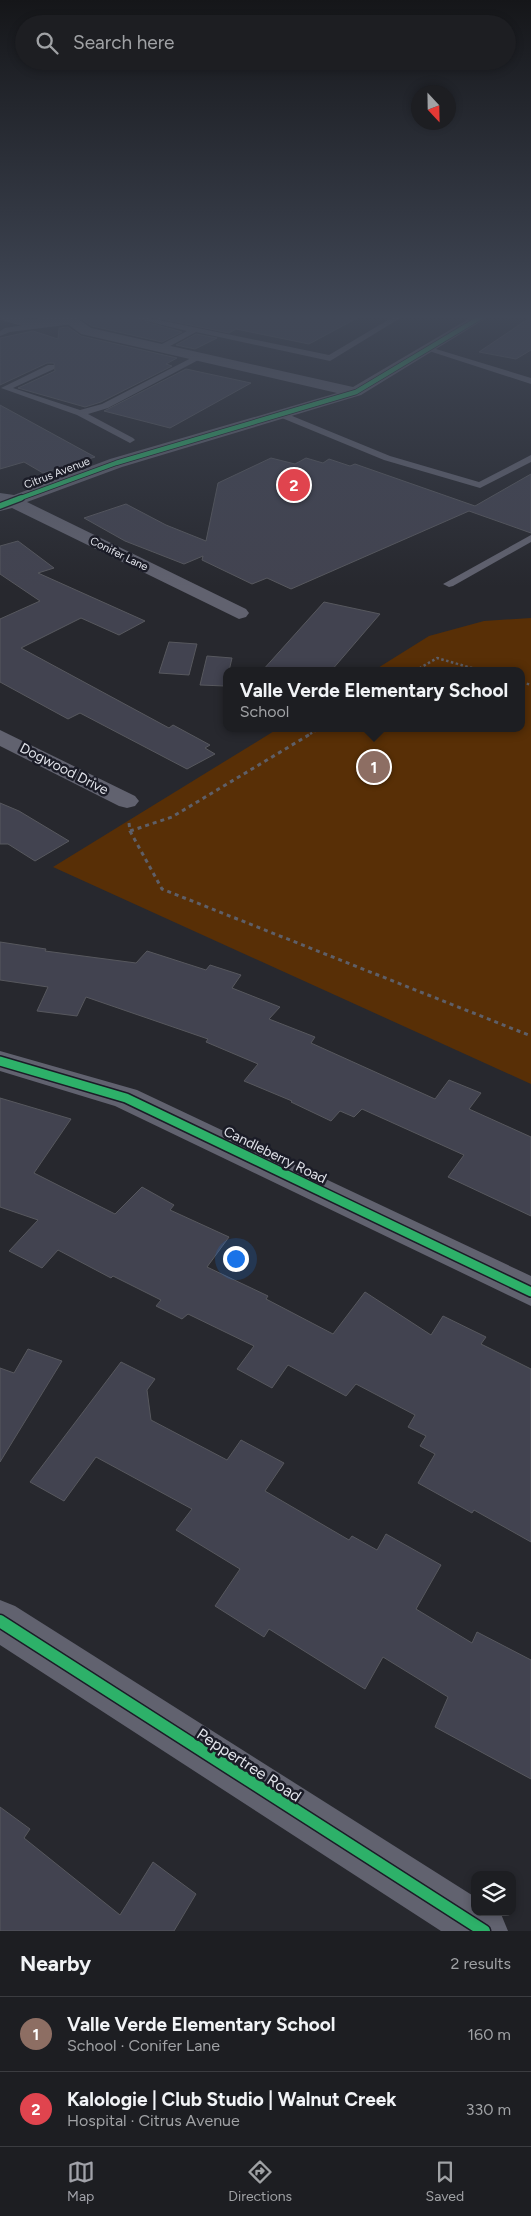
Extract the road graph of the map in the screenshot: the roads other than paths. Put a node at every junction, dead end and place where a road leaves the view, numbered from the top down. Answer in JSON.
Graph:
{"nodes":[{"id":1,"x":63,"y":407,"type":"edge"},
{"id":2,"x":101,"y":407,"type":"edge"},
{"id":3,"x":304,"y":407,"type":"edge"},
{"id":4,"x":80,"y":413,"type":"junction"},
{"id":5,"x":280,"y":414,"type":"junction"},
{"id":6,"x":130,"y":440,"type":"dead end"},
{"id":7,"x":531,"y":458,"type":"edge"},
{"id":8,"x":4,"y":501,"type":"edge"},
{"id":9,"x":531,"y":538,"type":"edge"},
{"id":10,"x":449,"y":584,"type":"dead end"},
{"id":11,"x":239,"y":613,"type":"dead end"},
{"id":12,"x":0,"y":737,"type":"edge"},
{"id":13,"x":127,"y":801,"type":"road end"},
{"id":14,"x":0,"y":1061,"type":"edge"},
{"id":15,"x":531,"y":1292,"type":"edge"},
{"id":16,"x":0,"y":1621,"type":"edge"},
{"id":17,"x":484,"y":1931,"type":"edge"}],
"edges":[{"from":1,"to":4,"type":"lane"},
{"from":2,"to":4,"type":"lane"},
{"from":3,"to":5,"type":"street","name":"Citrus Avenue"},
{"from":4,"to":6,"type":"lane"},
{"from":5,"to":7,"type":"lane"},
{"from":5,"to":8,"type":"street","name":"Citrus Avenue"},
{"from":8,"to":11,"type":"street","name":"Conifer Lane"},
{"from":9,"to":10,"type":"lane"},
{"from":12,"to":13,"type":"street","name":"Dogwood Drive"},
{"from":14,"to":15,"type":"street","name":"Candleberry Road"},
{"from":16,"to":17,"type":"street","name":"Peppertree Road"}]}
